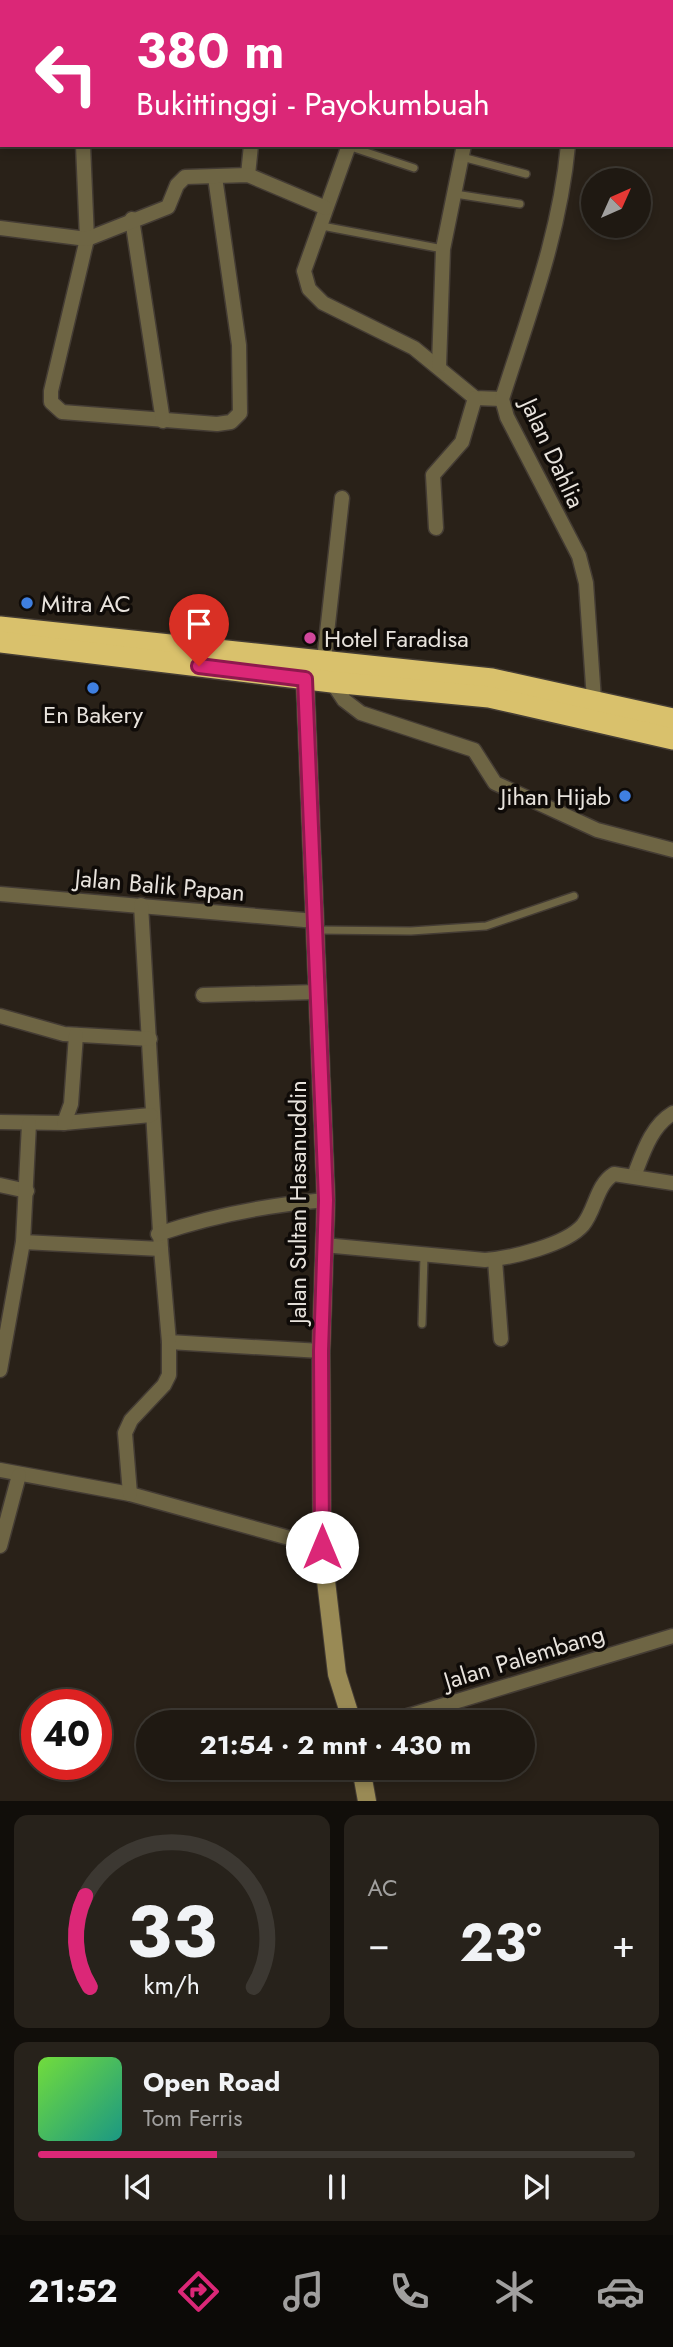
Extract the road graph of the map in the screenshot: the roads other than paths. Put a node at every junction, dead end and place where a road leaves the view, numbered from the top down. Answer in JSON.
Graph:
{"nodes":[{"id":1,"x":83,"y":147,"type":"edge"},
{"id":2,"x":251,"y":147,"type":"edge"},
{"id":3,"x":349,"y":147,"type":"edge"},
{"id":4,"x":352,"y":147,"type":"edge"},
{"id":5,"x":568,"y":147,"type":"edge"},
{"id":6,"x":463,"y":151,"type":"edge"},
{"id":7,"x":414,"y":168,"type":"dead end"},
{"id":8,"x":526,"y":174,"type":"dead end"},
{"id":9,"x":248,"y":175,"type":"junction"},
{"id":10,"x":215,"y":177,"type":"junction"},
{"id":11,"x":455,"y":194,"type":"junction"},
{"id":12,"x":520,"y":204,"type":"dead end"},
{"id":13,"x":326,"y":208,"type":"junction"},
{"id":14,"x":132,"y":219,"type":"junction"},
{"id":15,"x":322,"y":226,"type":"junction"},
{"id":16,"x":0,"y":228,"type":"edge"},
{"id":17,"x":87,"y":239,"type":"junction"},
{"id":18,"x":443,"y":249,"type":"junction"},
{"id":19,"x":439,"y":366,"type":"junction"},
{"id":20,"x":475,"y":398,"type":"junction"},
{"id":21,"x":502,"y":399,"type":"junction"},
{"id":22,"x":163,"y":421,"type":"junction"},
{"id":23,"x":341,"y":498,"type":"dead end"},
{"id":24,"x":436,"y":528,"type":"dead end"},
{"id":25,"x":0,"y":627,"type":"edge"},
{"id":26,"x":0,"y":642,"type":"edge"},
{"id":27,"x":324,"y":660,"type":"junction"},
{"id":28,"x":305,"y":679,"type":"junction"},
{"id":29,"x":332,"y":682,"type":"junction"},
{"id":30,"x":594,"y":700,"type":"junction"},
{"id":31,"x":673,"y":719,"type":"edge"},
{"id":32,"x":673,"y":739,"type":"edge"},
{"id":33,"x":673,"y":850,"type":"edge"},
{"id":34,"x":0,"y":894,"type":"edge"},
{"id":35,"x":574,"y":896,"type":"dead end"},
{"id":36,"x":141,"y":905,"type":"junction"},
{"id":37,"x":316,"y":926,"type":"junction"},
{"id":38,"x":318,"y":992,"type":"junction"},
{"id":39,"x":203,"y":995,"type":"dead end"},
{"id":40,"x":0,"y":1016,"type":"edge"},
{"id":41,"x":76,"y":1035,"type":"junction"},
{"id":42,"x":150,"y":1039,"type":"junction"},
{"id":43,"x":673,"y":1113,"type":"edge"},
{"id":44,"x":151,"y":1115,"type":"junction"},
{"id":45,"x":0,"y":1122,"type":"edge"},
{"id":46,"x":29,"y":1124,"type":"junction"},
{"id":47,"x":64,"y":1124,"type":"junction"},
{"id":48,"x":634,"y":1176,"type":"junction"},
{"id":49,"x":673,"y":1183,"type":"edge"},
{"id":50,"x":0,"y":1185,"type":"edge"},
{"id":51,"x":27,"y":1191,"type":"junction"},
{"id":52,"x":326,"y":1200,"type":"junction"},
{"id":53,"x":158,"y":1234,"type":"junction"},
{"id":54,"x":23,"y":1242,"type":"junction"},
{"id":55,"x":324,"y":1245,"type":"junction"},
{"id":56,"x":161,"y":1249,"type":"junction"},
{"id":57,"x":425,"y":1256,"type":"junction"},
{"id":58,"x":495,"y":1260,"type":"junction"},
{"id":59,"x":422,"y":1324,"type":"dead end"},
{"id":60,"x":501,"y":1339,"type":"dead end"},
{"id":61,"x":169,"y":1342,"type":"junction"},
{"id":62,"x":321,"y":1351,"type":"junction"},
{"id":63,"x":0,"y":1370,"type":"edge"},
{"id":64,"x":0,"y":1470,"type":"edge"},
{"id":65,"x":19,"y":1475,"type":"junction"},
{"id":66,"x":130,"y":1494,"type":"junction"},
{"id":67,"x":0,"y":1546,"type":"edge"},
{"id":68,"x":322,"y":1547,"type":"junction"},
{"id":69,"x":673,"y":1636,"type":"edge"},
{"id":70,"x":348,"y":1710,"type":"edge"},
{"id":71,"x":428,"y":1710,"type":"edge"},
{"id":72,"x":363,"y":1780,"type":"edge"},
{"id":73,"x":367,"y":1801,"type":"edge"}],
"edges":[{"from":1,"to":17,"type":"street"},
{"from":2,"to":9,"type":"street"},
{"from":3,"to":13,"type":"street"},
{"from":4,"to":7,"type":"lane"},
{"from":5,"to":21,"type":"street","name":"Jalan Dahlia"},
{"from":6,"to":8,"type":"lane"},
{"from":6,"to":11,"type":"street"},
{"from":9,"to":10,"type":"street"},
{"from":9,"to":13,"type":"street"},
{"from":10,"to":14,"type":"street"},
{"from":10,"to":22,"type":"street"},
{"from":11,"to":12,"type":"lane"},
{"from":11,"to":18,"type":"street"},
{"from":13,"to":15,"type":"street"},
{"from":14,"to":17,"type":"street"},
{"from":14,"to":22,"type":"street"},
{"from":15,"to":18,"type":"lane"},
{"from":15,"to":19,"type":"street"},
{"from":16,"to":17,"type":"street"},
{"from":17,"to":22,"type":"street"},
{"from":18,"to":19,"type":"street"},
{"from":19,"to":20,"type":"street"},
{"from":20,"to":21,"type":"street"},
{"from":20,"to":24,"type":"street"},
{"from":21,"to":30,"type":"street","name":"Jalan Dahlia"},
{"from":23,"to":27,"type":"street"},
{"from":25,"to":27,"type":"highway"},
{"from":26,"to":28,"type":"highway"},
{"from":27,"to":30,"type":"highway"},
{"from":28,"to":29,"type":"highway"},
{"from":28,"to":37,"type":"street","name":"Jalan Sultan Hasanuddin"},
{"from":29,"to":32,"type":"highway"},
{"from":29,"to":33,"type":"street"},
{"from":30,"to":31,"type":"highway"},
{"from":34,"to":36,"type":"street","name":"Jalan Balik Papan"},
{"from":35,"to":37,"type":"lane"},
{"from":36,"to":37,"type":"street","name":"Jalan Balik Papan"},
{"from":36,"to":42,"type":"street"},
{"from":37,"to":38,"type":"street","name":"Jalan Sultan Hasanuddin"},
{"from":38,"to":39,"type":"street"},
{"from":38,"to":52,"type":"street","name":"Jalan Sultan Hasanuddin"},
{"from":40,"to":41,"type":"street"},
{"from":41,"to":42,"type":"street"},
{"from":41,"to":47,"type":"street"},
{"from":42,"to":44,"type":"street"},
{"from":43,"to":48,"type":"street"},
{"from":44,"to":47,"type":"street"},
{"from":44,"to":53,"type":"street"},
{"from":45,"to":46,"type":"street"},
{"from":46,"to":47,"type":"street"},
{"from":46,"to":51,"type":"street"},
{"from":48,"to":49,"type":"street"},
{"from":48,"to":58,"type":"street"},
{"from":50,"to":51,"type":"street"},
{"from":51,"to":54,"type":"street"},
{"from":52,"to":53,"type":"street"},
{"from":52,"to":55,"type":"street","name":"Jalan Sultan Hasanuddin"},
{"from":53,"to":56,"type":"street"},
{"from":54,"to":56,"type":"street"},
{"from":54,"to":63,"type":"street"},
{"from":55,"to":57,"type":"street"},
{"from":55,"to":62,"type":"street","name":"Jalan Sultan Hasanuddin"},
{"from":56,"to":61,"type":"street"},
{"from":57,"to":58,"type":"street"},
{"from":57,"to":59,"type":"lane"},
{"from":58,"to":60,"type":"street"},
{"from":61,"to":62,"type":"street"},
{"from":61,"to":66,"type":"street"},
{"from":62,"to":68,"type":"street","name":"Jalan Sultan Hasanuddin"},
{"from":64,"to":65,"type":"street"},
{"from":65,"to":66,"type":"street"},
{"from":65,"to":67,"type":"street"},
{"from":66,"to":68,"type":"street"},
{"from":68,"to":70,"type":"street","name":"Jalan Sultan Hasanuddin"},
{"from":69,"to":71,"type":"street","name":"Jalan Palembang"},
{"from":72,"to":73,"type":"street"}]}
